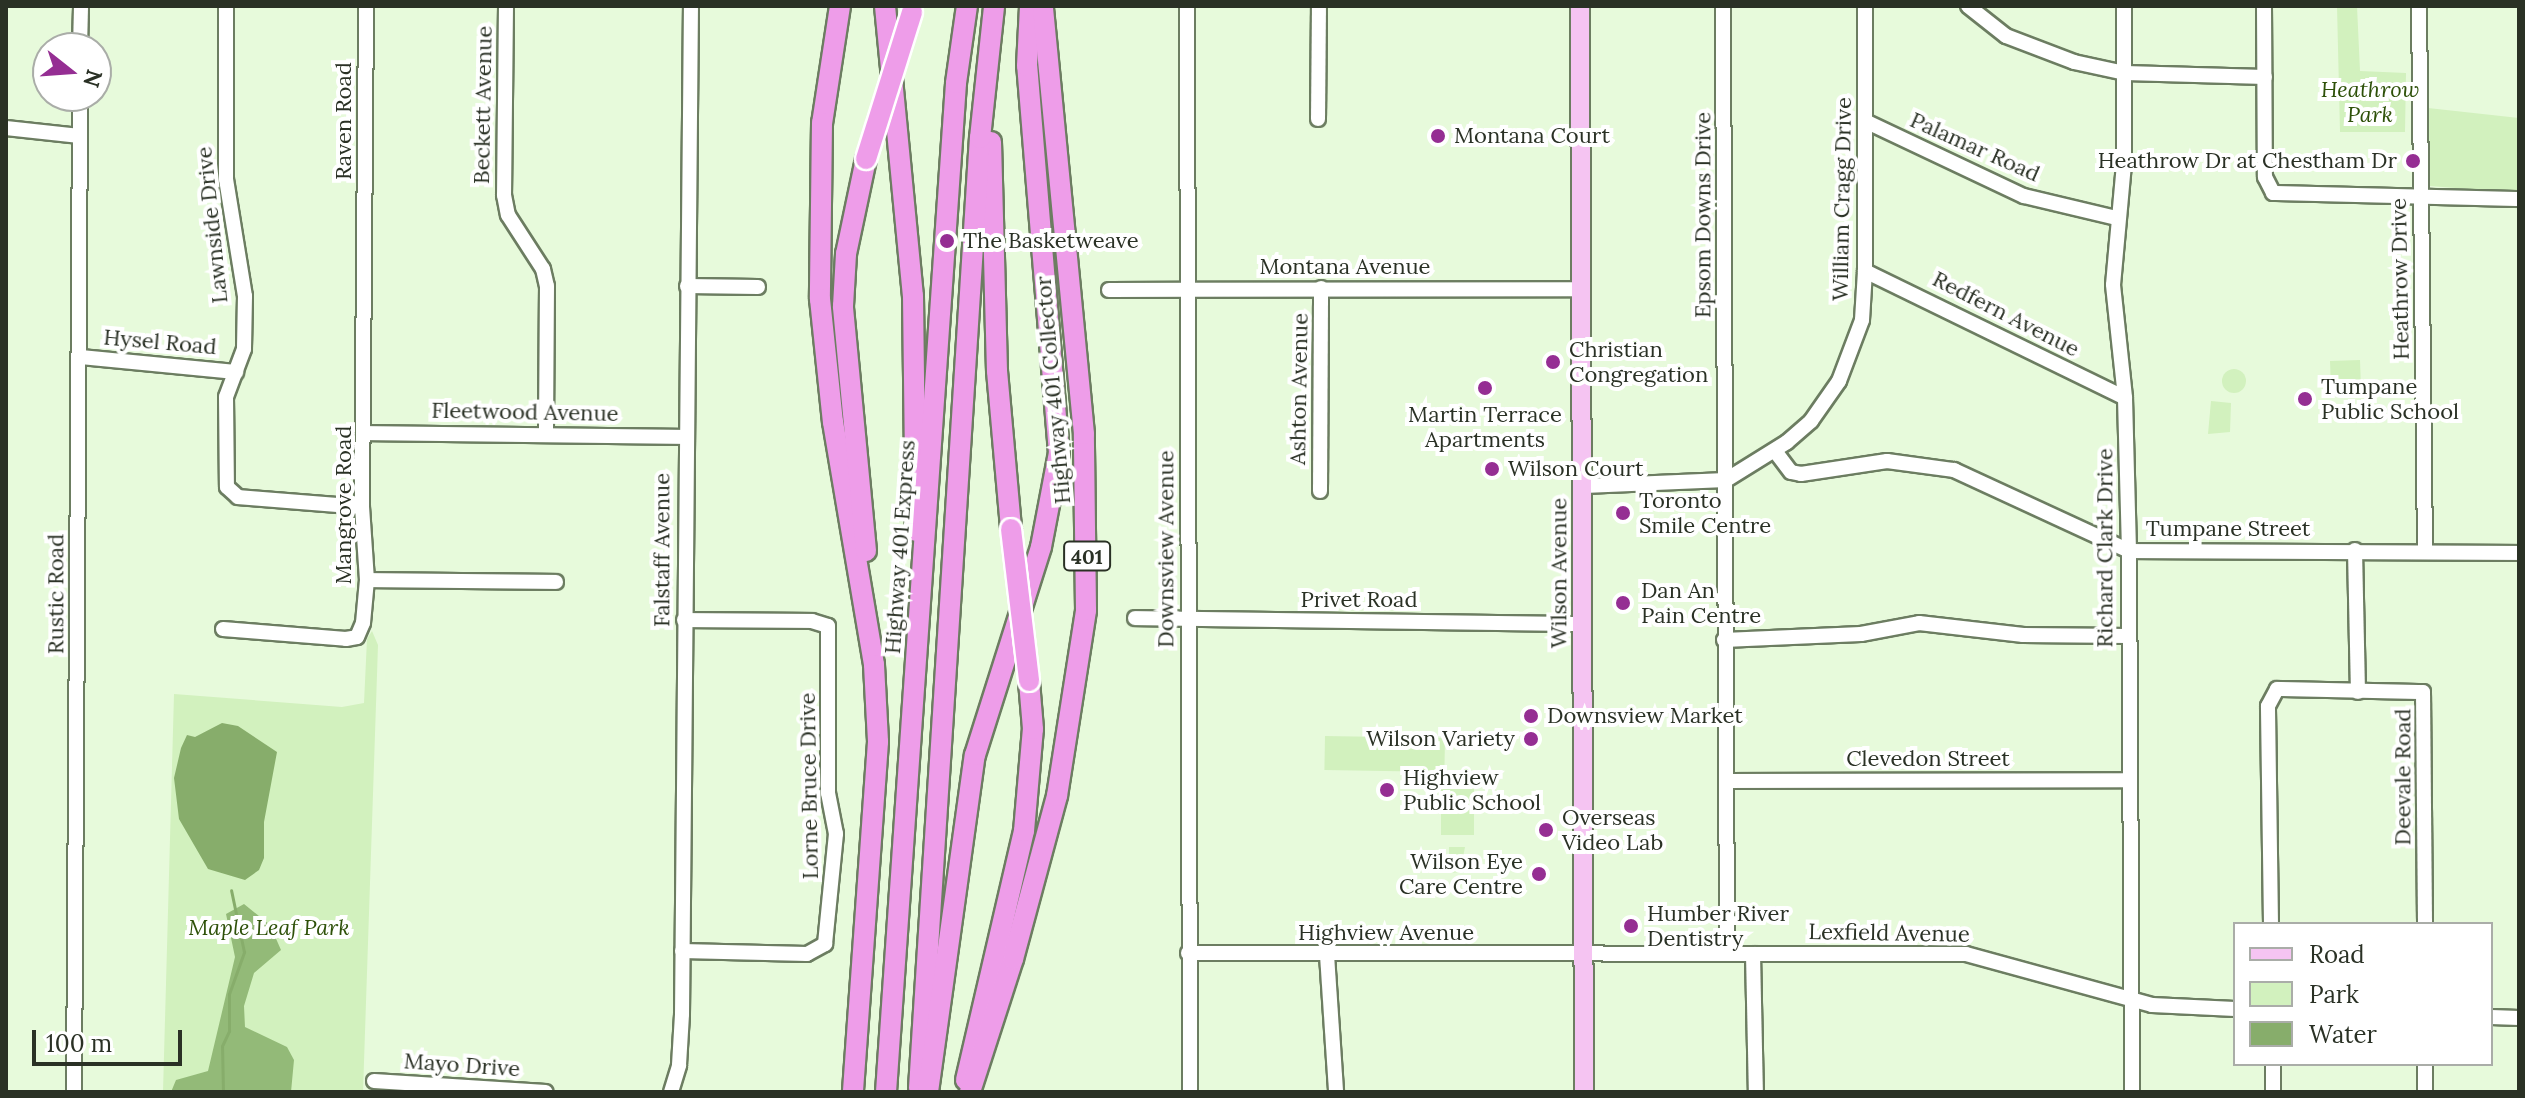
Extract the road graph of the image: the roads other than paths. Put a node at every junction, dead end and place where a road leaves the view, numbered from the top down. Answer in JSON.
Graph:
{"nodes":[{"id":1,"x":81,"y":6,"type":"edge"},
{"id":2,"x":226,"y":6,"type":"edge"},
{"id":3,"x":366,"y":6,"type":"edge"},
{"id":4,"x":506,"y":6,"type":"edge"},
{"id":5,"x":691,"y":6,"type":"edge"},
{"id":6,"x":840,"y":6,"type":"edge"},
{"id":7,"x":885,"y":6,"type":"edge"},
{"id":8,"x":967,"y":6,"type":"edge"},
{"id":9,"x":994,"y":6,"type":"edge"},
{"id":10,"x":1030,"y":6,"type":"edge"},
{"id":11,"x":1043,"y":6,"type":"edge"},
{"id":12,"x":1187,"y":6,"type":"edge"},
{"id":13,"x":1319,"y":6,"type":"edge"},
{"id":14,"x":1580,"y":6,"type":"edge"},
{"id":15,"x":1723,"y":6,"type":"edge"},
{"id":16,"x":1865,"y":6,"type":"edge"},
{"id":17,"x":1968,"y":6,"type":"edge"},
{"id":18,"x":2124,"y":6,"type":"edge"},
{"id":19,"x":2264,"y":6,"type":"edge"},
{"id":20,"x":2419,"y":6,"type":"edge"},
{"id":21,"x":912,"y":9,"type":"edge"},
{"id":22,"x":80,"y":32,"type":"edge"},
{"id":23,"x":988,"y":62,"type":"junction"},
{"id":24,"x":2125,"y":73,"type":"junction"},
{"id":25,"x":2265,"y":77,"type":"junction"},
{"id":26,"x":80,"y":112,"type":"edge"},
{"id":27,"x":1318,"y":119,"type":"dead end"},
{"id":28,"x":1865,"y":121,"type":"junction"},
{"id":29,"x":6,"y":128,"type":"edge"},
{"id":30,"x":80,"y":136,"type":"junction"},
{"id":31,"x":2422,"y":195,"type":"junction"},
{"id":32,"x":2519,"y":199,"type":"edge"},
{"id":33,"x":2116,"y":218,"type":"junction"},
{"id":34,"x":365,"y":237,"type":"joint"},
{"id":35,"x":1865,"y":271,"type":"junction"},
{"id":36,"x":687,"y":286,"type":"junction"},
{"id":37,"x":758,"y":287,"type":"dead end"},
{"id":38,"x":1321,"y":288,"type":"junction"},
{"id":39,"x":1581,"y":289,"type":"junction"},
{"id":40,"x":1109,"y":290,"type":"dead end"},
{"id":41,"x":1188,"y":290,"type":"junction"},
{"id":42,"x":80,"y":357,"type":"junction"},
{"id":43,"x":236,"y":372,"type":"junction"},
{"id":44,"x":2125,"y":398,"type":"junction"},
{"id":45,"x":366,"y":433,"type":"junction"},
{"id":46,"x":546,"y":433,"type":"junction"},
{"id":47,"x":684,"y":437,"type":"junction"},
{"id":48,"x":1775,"y":451,"type":"junction"},
{"id":49,"x":1726,"y":480,"type":"junction"},
{"id":50,"x":1584,"y":486,"type":"junction"},
{"id":51,"x":1320,"y":491,"type":"dead end"},
{"id":52,"x":362,"y":507,"type":"junction"},
{"id":53,"x":2355,"y":550,"type":"junction"},
{"id":54,"x":2129,"y":551,"type":"junction"},
{"id":55,"x":2425,"y":552,"type":"junction"},
{"id":56,"x":2519,"y":553,"type":"edge"},
{"id":57,"x":923,"y":578,"type":"junction"},
{"id":58,"x":367,"y":580,"type":"junction"},
{"id":59,"x":556,"y":582,"type":"dead end"},
{"id":60,"x":1135,"y":618,"type":"dead end"},
{"id":61,"x":684,"y":620,"type":"junction"},
{"id":62,"x":1187,"y":621,"type":"junction"},
{"id":63,"x":1583,"y":624,"type":"junction"},
{"id":64,"x":223,"y":629,"type":"dead end"},
{"id":65,"x":2128,"y":636,"type":"junction"},
{"id":66,"x":1724,"y":640,"type":"junction"},
{"id":67,"x":874,"y":665,"type":"junction"},
{"id":68,"x":2358,"y":692,"type":"junction"},
{"id":69,"x":2129,"y":780,"type":"junction"},
{"id":70,"x":1727,"y":781,"type":"junction"},
{"id":71,"x":2271,"y":922,"type":"edge"},
{"id":72,"x":2425,"y":922,"type":"edge"},
{"id":73,"x":682,"y":951,"type":"junction"},
{"id":74,"x":1727,"y":952,"type":"junction"},
{"id":75,"x":1188,"y":953,"type":"junction"},
{"id":76,"x":1753,"y":954,"type":"junction"},
{"id":77,"x":1327,"y":955,"type":"junction"},
{"id":78,"x":1584,"y":955,"type":"junction"},
{"id":79,"x":2130,"y":999,"type":"junction"},
{"id":80,"x":2233,"y":1009,"type":"edge"},
{"id":81,"x":2493,"y":1017,"type":"edge"},
{"id":82,"x":2519,"y":1018,"type":"edge"},
{"id":83,"x":2273,"y":1066,"type":"edge"},
{"id":84,"x":2425,"y":1066,"type":"edge"},
{"id":85,"x":374,"y":1081,"type":"dead end"},
{"id":86,"x":74,"y":1092,"type":"edge"},
{"id":87,"x":546,"y":1092,"type":"edge"},
{"id":88,"x":671,"y":1092,"type":"edge"},
{"id":89,"x":853,"y":1092,"type":"edge"},
{"id":90,"x":886,"y":1092,"type":"edge"},
{"id":91,"x":918,"y":1092,"type":"edge"},
{"id":92,"x":928,"y":1092,"type":"edge"},
{"id":93,"x":968,"y":1092,"type":"edge"},
{"id":94,"x":1190,"y":1092,"type":"edge"},
{"id":95,"x":1336,"y":1092,"type":"edge"},
{"id":96,"x":1584,"y":1092,"type":"edge"},
{"id":97,"x":1756,"y":1092,"type":"edge"},
{"id":98,"x":2132,"y":1092,"type":"edge"},
{"id":99,"x":2273,"y":1092,"type":"edge"},
{"id":100,"x":2425,"y":1092,"type":"edge"}],
"edges":[{"from":1,"to":22,"type":"street"},
{"from":2,"to":43,"type":"street","name":"Lawnside Drive"},
{"from":3,"to":34,"type":"street","name":"Raven Road"},
{"from":4,"to":46,"type":"street","name":"Beckett Avenue"},
{"from":5,"to":36,"type":"street","name":"Falstaff Avenue"},
{"from":6,"to":67,"type":"highway"},
{"from":7,"to":57,"type":"highway"},
{"from":8,"to":57,"type":"highway","name":"Highway 401 Express"},
{"from":9,"to":23,"type":"highway"},
{"from":10,"to":92,"type":"highway"},
{"from":11,"to":93,"type":"highway","name":"Highway 401 Collector","number":"401"},
{"from":12,"to":41,"type":"street","name":"Downsview Avenue"},
{"from":13,"to":27,"type":"street"},
{"from":14,"to":39,"type":"main road","name":"Wilson Avenue"},
{"from":15,"to":49,"type":"street","name":"Epsom Downs Drive"},
{"from":16,"to":28,"type":"street","name":"William Cragg Drive"},
{"from":17,"to":24,"type":"street"},
{"from":18,"to":24,"type":"street","name":"Richard Clark Drive"},
{"from":19,"to":25,"type":"street"},
{"from":20,"to":31,"type":"street","name":"Heathrow Drive"},
{"from":21,"to":67,"type":"highway","bridge":true},
{"from":23,"to":91,"type":"highway"},
{"from":23,"to":93,"type":"highway","bridge":true},
{"from":24,"to":25,"type":"street"},
{"from":24,"to":33,"type":"street","name":"Richard Clark Drive"},
{"from":25,"to":31,"type":"street"},
{"from":26,"to":30,"type":"street","name":"Rustic Road"},
{"from":28,"to":33,"type":"street","name":"Palamar Road"},
{"from":28,"to":35,"type":"street","name":"William Cragg Drive"},
{"from":29,"to":30,"type":"street"},
{"from":30,"to":42,"type":"street","name":"Rustic Road"},
{"from":31,"to":32,"type":"street"},
{"from":31,"to":55,"type":"street","name":"Heathrow Drive"},
{"from":33,"to":44,"type":"street","name":"Richard Clark Drive"},
{"from":34,"to":45,"type":"street","name":"Mangrove Road"},
{"from":35,"to":44,"type":"street","name":"Redfern Avenue"},
{"from":35,"to":48,"type":"street","name":"William Cragg Drive"},
{"from":36,"to":37,"type":"street"},
{"from":36,"to":47,"type":"street","name":"Falstaff Avenue"},
{"from":38,"to":39,"type":"street","name":"Montana Avenue"},
{"from":38,"to":41,"type":"street","name":"Montana Avenue"},
{"from":38,"to":51,"type":"street","name":"Ashton Avenue"},
{"from":39,"to":50,"type":"main road","name":"Wilson Avenue"},
{"from":40,"to":41,"type":"street","name":"Montana Avenue"},
{"from":41,"to":62,"type":"street","name":"Downsview Avenue"},
{"from":42,"to":43,"type":"street","name":"Hysel Road"},
{"from":42,"to":86,"type":"street","name":"Rustic Road"},
{"from":43,"to":52,"type":"street","name":"Lawnside Drive"},
{"from":44,"to":54,"type":"street","name":"Richard Clark Drive"},
{"from":45,"to":46,"type":"street","name":"Fleetwood Avenue"},
{"from":45,"to":52,"type":"street","name":"Mangrove Road"},
{"from":46,"to":47,"type":"street","name":"Fleetwood Avenue"},
{"from":47,"to":61,"type":"street","name":"Falstaff Avenue"},
{"from":48,"to":49,"type":"street","name":"William Cragg Drive"},
{"from":48,"to":54,"type":"street","name":"Tumpane Street"},
{"from":49,"to":50,"type":"street","name":"William Cragg Drive"},
{"from":49,"to":66,"type":"street","name":"Epsom Downs Drive"},
{"from":50,"to":63,"type":"main road","name":"Wilson Avenue"},
{"from":52,"to":58,"type":"street","name":"Mangrove Road"},
{"from":53,"to":54,"type":"street","name":"Tumpane Street"},
{"from":53,"to":55,"type":"street","name":"Tumpane Street"},
{"from":53,"to":68,"type":"street"},
{"from":54,"to":65,"type":"street","name":"Richard Clark Drive"},
{"from":55,"to":56,"type":"street","name":"Tumpane Street"},
{"from":57,"to":90,"type":"highway","name":"Highway 401 Express"},
{"from":58,"to":59,"type":"street"},
{"from":58,"to":64,"type":"street","name":"Mangrove Road"},
{"from":60,"to":62,"type":"street","name":"Privet Road"},
{"from":61,"to":73,"type":"street","name":"Falstaff Avenue"},
{"from":61,"to":73,"type":"street","name":"Lorne Bruce Drive"},
{"from":62,"to":63,"type":"street","name":"Privet Road"},
{"from":62,"to":75,"type":"street","name":"Downsview Avenue"},
{"from":63,"to":78,"type":"main road","name":"Wilson Avenue"},
{"from":65,"to":66,"type":"street"},
{"from":65,"to":69,"type":"street","name":"Richard Clark Drive"},
{"from":66,"to":70,"type":"street","name":"Epsom Downs Drive"},
{"from":67,"to":89,"type":"highway"},
{"from":68,"to":71,"type":"street"},
{"from":68,"to":72,"type":"street","name":"Deevale Road"},
{"from":69,"to":70,"type":"street","name":"Clevedon Street"},
{"from":69,"to":79,"type":"street","name":"Richard Clark Drive"},
{"from":70,"to":74,"type":"street","name":"Epsom Downs Drive"},
{"from":73,"to":88,"type":"street","name":"Falstaff Avenue"},
{"from":74,"to":76,"type":"street","name":"Lexfield Avenue"},
{"from":74,"to":78,"type":"street","name":"Lexfield Avenue"},
{"from":75,"to":77,"type":"street","name":"Highview Avenue"},
{"from":75,"to":94,"type":"street","name":"Downsview Avenue"},
{"from":76,"to":79,"type":"street","name":"Lexfield Avenue"},
{"from":76,"to":97,"type":"street"},
{"from":77,"to":78,"type":"street","name":"Highview Avenue"},
{"from":77,"to":95,"type":"street"},
{"from":78,"to":96,"type":"main road","name":"Wilson Avenue"},
{"from":79,"to":80,"type":"street","name":"Lexfield Avenue"},
{"from":79,"to":98,"type":"street","name":"Richard Clark Drive"},
{"from":81,"to":82,"type":"street"},
{"from":83,"to":99,"type":"street"},
{"from":84,"to":100,"type":"street"},
{"from":85,"to":87,"type":"street","name":"Mayo Drive"}]}
